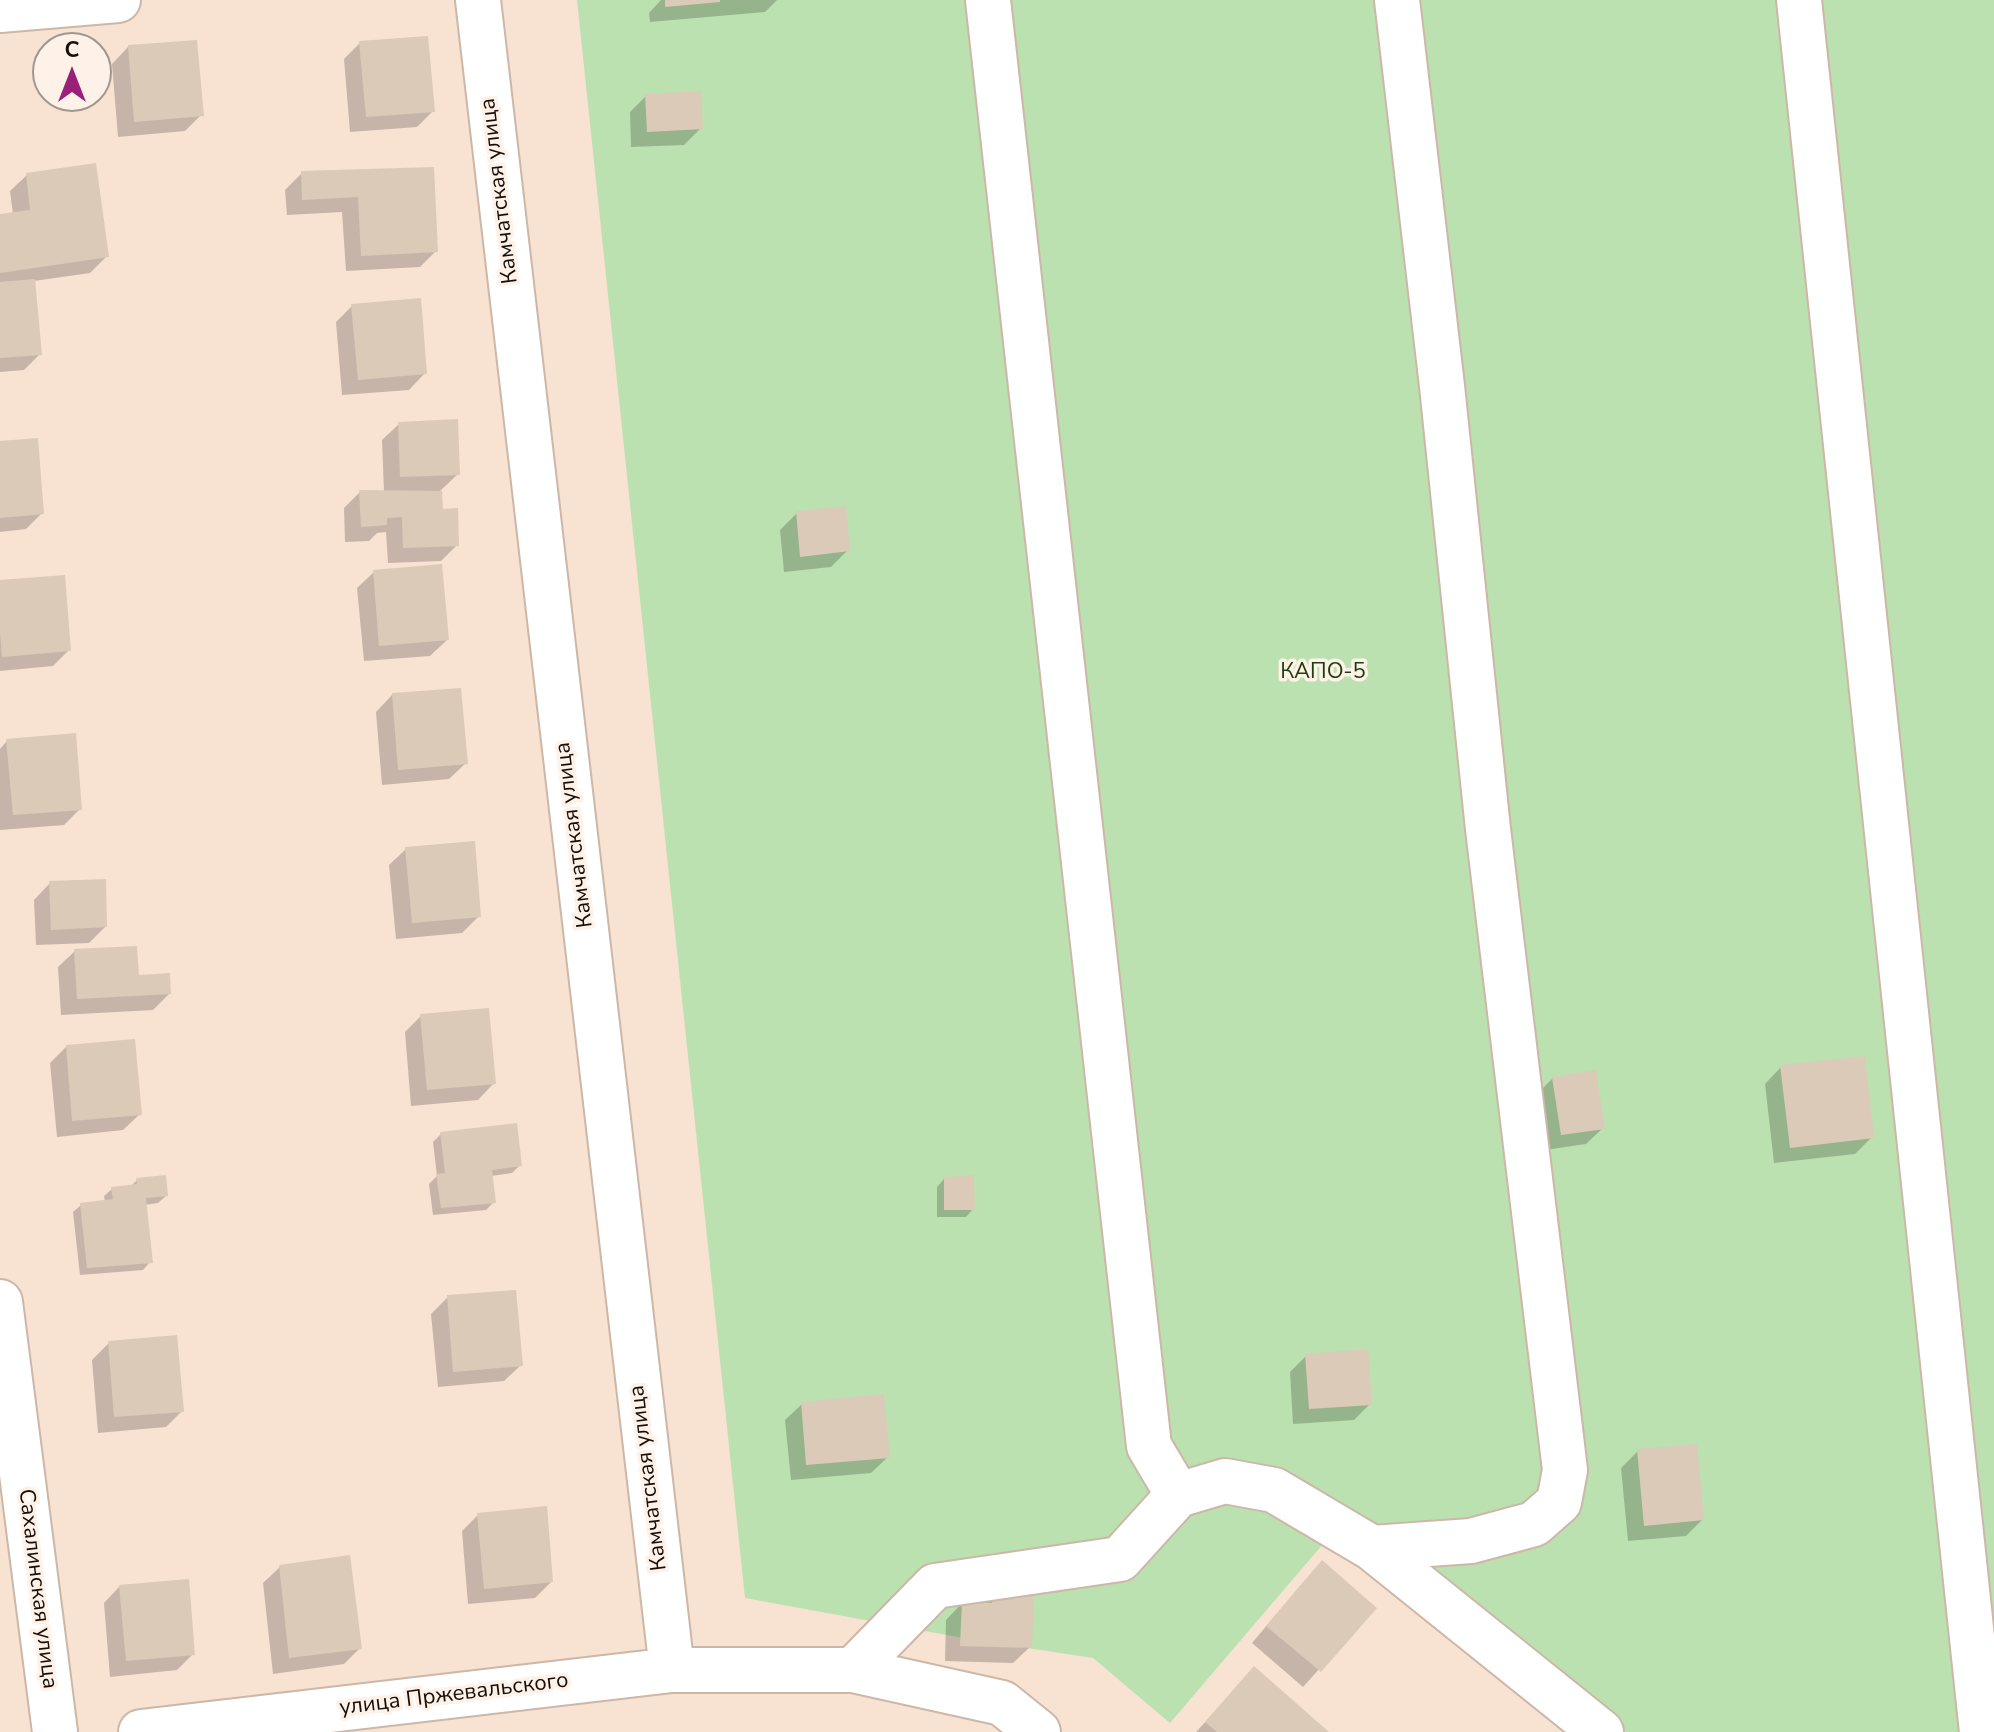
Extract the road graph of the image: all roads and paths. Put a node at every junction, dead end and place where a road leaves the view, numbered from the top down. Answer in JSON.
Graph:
{"nodes":[{"id":1,"x":118,"y":0,"type":"edge"},
{"id":2,"x":478,"y":0,"type":"edge"},
{"id":3,"x":988,"y":0,"type":"edge"},
{"id":4,"x":1397,"y":0,"type":"edge"},
{"id":5,"x":1799,"y":0,"type":"edge"},
{"id":6,"x":0,"y":10,"type":"edge"},
{"id":7,"x":0,"y":1302,"type":"edge"},
{"id":8,"x":1178,"y":1495,"type":"junction"},
{"id":9,"x":1372,"y":1548,"type":"junction"},
{"id":10,"x":672,"y":1670,"type":"junction"},
{"id":11,"x":853,"y":1670,"type":"junction"},
{"id":12,"x":55,"y":1732,"type":"edge"},
{"id":13,"x":141,"y":1732,"type":"edge"},
{"id":14,"x":1038,"y":1732,"type":"edge"},
{"id":15,"x":1601,"y":1732,"type":"edge"},
{"id":16,"x":1982,"y":1732,"type":"edge"}],
"edges":[{"from":1,"to":6,"type":"main road"},
{"from":2,"to":10,"type":"main road","name":"Камчатская улица"},
{"from":3,"to":8,"type":"main road"},
{"from":4,"to":9,"type":"main road"},
{"from":5,"to":16,"type":"main road"},
{"from":7,"to":12,"type":"main road","name":"Сахалинская улица"},
{"from":8,"to":9,"type":"main road"},
{"from":8,"to":11,"type":"main road"},
{"from":9,"to":15,"type":"main road"},
{"from":10,"to":11,"type":"main road","name":"улица Пржевальского"},
{"from":10,"to":13,"type":"main road","name":"улица Пржевальского"},
{"from":11,"to":14,"type":"main road","name":"улица Пржевальского"}]}
